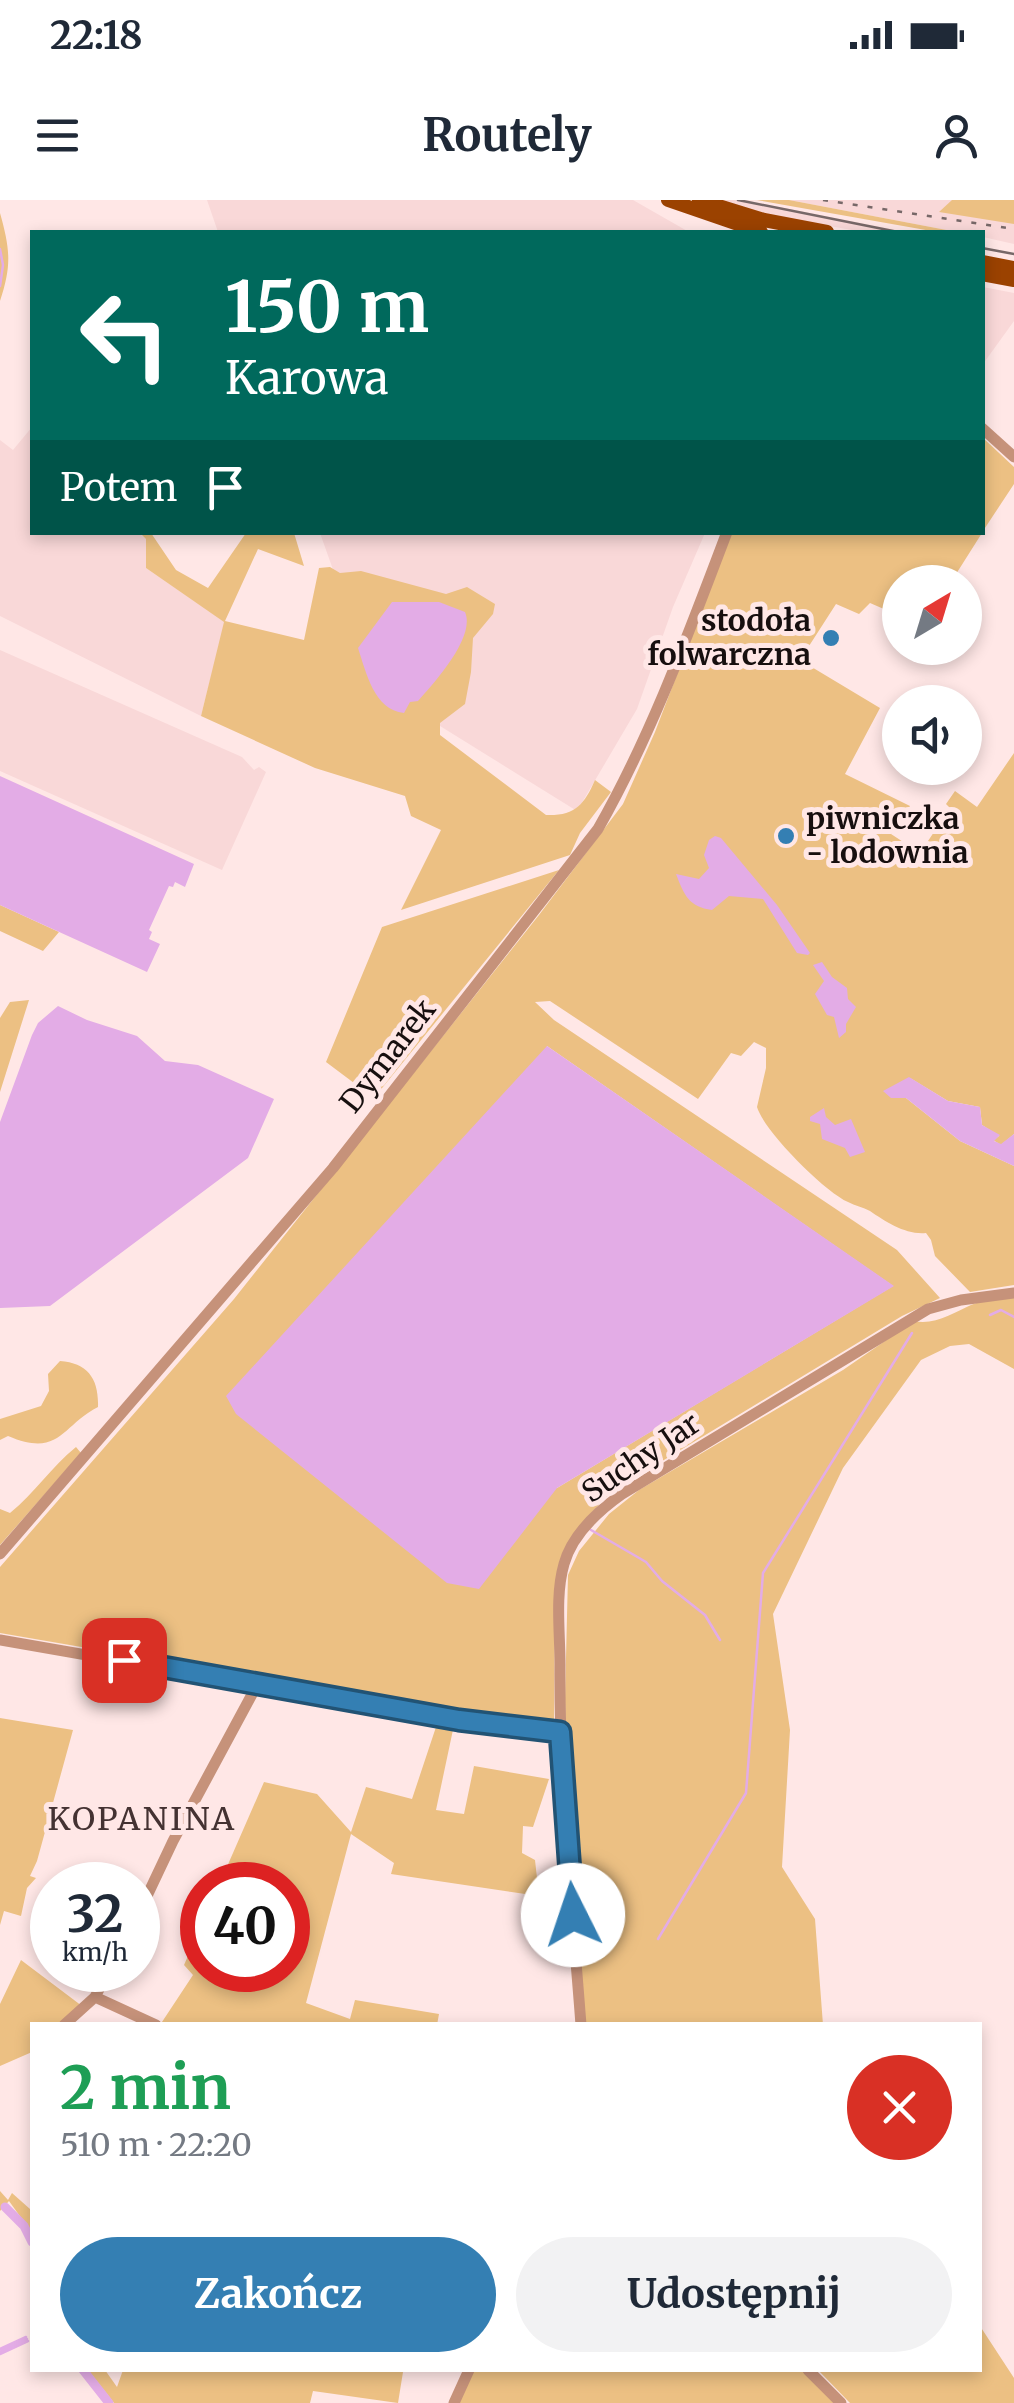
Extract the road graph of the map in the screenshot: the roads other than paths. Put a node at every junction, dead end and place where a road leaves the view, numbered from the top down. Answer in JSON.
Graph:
{"nodes":[{"id":1,"x":668,"y":200,"type":"edge"},
{"id":2,"x":700,"y":200,"type":"edge"},
{"id":3,"x":754,"y":230,"type":"edge"},
{"id":4,"x":814,"y":230,"type":"edge"},
{"id":5,"x":985,"y":263,"type":"edge"},
{"id":6,"x":1014,"y":268,"type":"edge"},
{"id":7,"x":985,"y":275,"type":"edge"},
{"id":8,"x":1014,"y":280,"type":"edge"},
{"id":9,"x":985,"y":431,"type":"edge"},
{"id":10,"x":1014,"y":457,"type":"edge"},
{"id":11,"x":726,"y":535,"type":"edge"},
{"id":12,"x":1014,"y":1293,"type":"edge"},
{"id":13,"x":0,"y":1554,"type":"edge"},
{"id":14,"x":0,"y":1640,"type":"edge"},
{"id":15,"x":257,"y":1685,"type":"junction"},
{"id":16,"x":560,"y":1732,"type":"junction"},
{"id":17,"x":160,"y":1872,"type":"edge"},
{"id":18,"x":97,"y":1992,"type":"edge"},
{"id":19,"x":94,"y":1997,"type":"junction"},
{"id":20,"x":67,"y":2022,"type":"edge"},
{"id":21,"x":149,"y":2022,"type":"edge"},
{"id":22,"x":581,"y":2022,"type":"edge"},
{"id":23,"x":468,"y":2372,"type":"edge"},
{"id":24,"x":810,"y":2372,"type":"edge"},
{"id":25,"x":454,"y":2403,"type":"edge"},
{"id":26,"x":842,"y":2403,"type":"edge"}],
"edges":[{"from":1,"to":3,"type":"main road"},
{"from":2,"to":4,"type":"main road"},
{"from":5,"to":6,"type":"main road"},
{"from":7,"to":8,"type":"main road"},
{"from":9,"to":10,"type":"street"},
{"from":11,"to":13,"type":"street","name":"Dymarek"},
{"from":12,"to":16,"type":"street","name":"Suchy Jar"},
{"from":14,"to":15,"type":"street"},
{"from":15,"to":16,"type":"street"},
{"from":15,"to":17,"type":"street"},
{"from":16,"to":22,"type":"street","name":"Suchy Jar"},
{"from":18,"to":19,"type":"street"},
{"from":19,"to":20,"type":"street"},
{"from":19,"to":21,"type":"street"},
{"from":23,"to":25,"type":"street"},
{"from":24,"to":26,"type":"street"}]}
